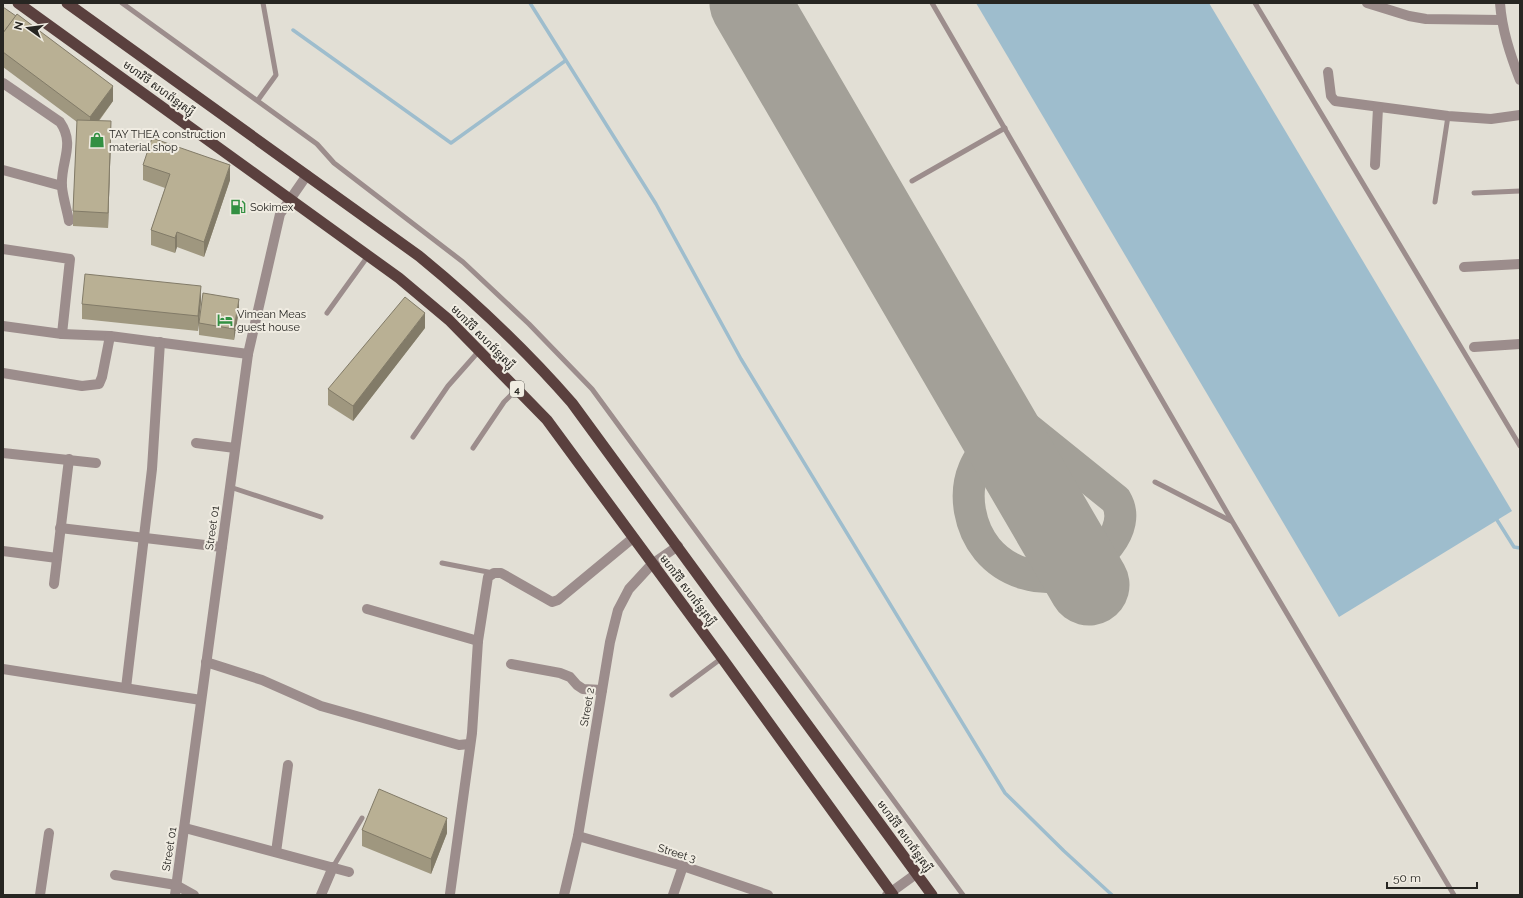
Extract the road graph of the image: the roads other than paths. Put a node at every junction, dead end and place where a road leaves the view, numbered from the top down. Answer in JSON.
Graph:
{"nodes":[{"id":1,"x":18,"y":3,"type":"edge"},
{"id":2,"x":67,"y":3,"type":"edge"},
{"id":3,"x":122,"y":3,"type":"edge"},
{"id":4,"x":263,"y":3,"type":"edge"},
{"id":5,"x":932,"y":3,"type":"edge"},
{"id":6,"x":1255,"y":3,"type":"edge"},
{"id":7,"x":1367,"y":3,"type":"edge"},
{"id":8,"x":1500,"y":3,"type":"edge"},
{"id":9,"x":1501,"y":20,"type":"junction"},
{"id":10,"x":1328,"y":72,"type":"dead end"},
{"id":11,"x":1520,"y":80,"type":"edge"},
{"id":12,"x":3,"y":83,"type":"edge"},
{"id":13,"x":258,"y":100,"type":"junction"},
{"id":14,"x":1378,"y":108,"type":"junction"},
{"id":15,"x":1520,"y":115,"type":"edge"},
{"id":16,"x":1448,"y":116,"type":"junction"},
{"id":17,"x":1005,"y":128,"type":"junction"},
{"id":18,"x":1375,"y":165,"type":"dead end"},
{"id":19,"x":3,"y":170,"type":"edge"},
{"id":20,"x":307,"y":175,"type":"junction"},
{"id":21,"x":912,"y":181,"type":"dead end"},
{"id":22,"x":62,"y":186,"type":"junction"},
{"id":23,"x":1520,"y":191,"type":"edge"},
{"id":24,"x":1474,"y":193,"type":"dead end"},
{"id":25,"x":291,"y":198,"type":"junction"},
{"id":26,"x":1435,"y":202,"type":"dead end"},
{"id":27,"x":69,"y":221,"type":"dead end"},
{"id":28,"x":3,"y":249,"type":"edge"},
{"id":29,"x":369,"y":255,"type":"junction"},
{"id":30,"x":1520,"y":264,"type":"edge"},
{"id":31,"x":1464,"y":267,"type":"dead end"},
{"id":32,"x":327,"y":313,"type":"dead end"},
{"id":33,"x":3,"y":326,"type":"edge"},
{"id":34,"x":62,"y":334,"type":"junction"},
{"id":35,"x":110,"y":336,"type":"junction"},
{"id":36,"x":160,"y":342,"type":"junction"},
{"id":37,"x":1520,"y":344,"type":"edge"},
{"id":38,"x":1474,"y":347,"type":"dead end"},
{"id":39,"x":479,"y":350,"type":"junction"},
{"id":40,"x":248,"y":354,"type":"junction"},
{"id":41,"x":3,"y":373,"type":"edge"},
{"id":42,"x":518,"y":389,"type":"junction"},
{"id":43,"x":413,"y":437,"type":"dead end"},
{"id":44,"x":196,"y":443,"type":"dead end"},
{"id":45,"x":1520,"y":446,"type":"edge"},
{"id":46,"x":235,"y":448,"type":"junction"},
{"id":47,"x":474,"y":448,"type":"dead end"},
{"id":48,"x":3,"y":452,"type":"edge"},
{"id":49,"x":69,"y":460,"type":"junction"},
{"id":50,"x":96,"y":462,"type":"dead end"},
{"id":51,"x":1154,"y":482,"type":"dead end"},
{"id":52,"x":230,"y":487,"type":"junction"},
{"id":53,"x":321,"y":518,"type":"dead end"},
{"id":54,"x":1232,"y":521,"type":"junction"},
{"id":55,"x":60,"y":528,"type":"junction"},
{"id":56,"x":144,"y":537,"type":"junction"},
{"id":57,"x":633,"y":538,"type":"junction"},
{"id":58,"x":678,"y":546,"type":"junction"},
{"id":59,"x":222,"y":547,"type":"junction"},
{"id":60,"x":3,"y":551,"type":"edge"},
{"id":61,"x":57,"y":558,"type":"junction"},
{"id":62,"x":442,"y":563,"type":"dead end"},
{"id":63,"x":652,"y":564,"type":"junction"},
{"id":64,"x":494,"y":573,"type":"junction"},
{"id":65,"x":54,"y":584,"type":"dead end"},
{"id":66,"x":367,"y":609,"type":"dead end"},
{"id":67,"x":478,"y":641,"type":"junction"},
{"id":68,"x":722,"y":658,"type":"junction"},
{"id":69,"x":206,"y":662,"type":"junction"},
{"id":70,"x":511,"y":664,"type":"dead end"},
{"id":71,"x":3,"y":669,"type":"edge"},
{"id":72,"x":126,"y":688,"type":"junction"},
{"id":73,"x":602,"y":690,"type":"junction"},
{"id":74,"x":672,"y":695,"type":"dead end"},
{"id":75,"x":201,"y":700,"type":"junction"},
{"id":76,"x":469,"y":744,"type":"junction"},
{"id":77,"x":288,"y":765,"type":"dead end"},
{"id":78,"x":362,"y":818,"type":"dead end"},
{"id":79,"x":185,"y":828,"type":"junction"},
{"id":80,"x":49,"y":833,"type":"dead end"},
{"id":81,"x":578,"y":836,"type":"junction"},
{"id":82,"x":276,"y":852,"type":"junction"},
{"id":83,"x":683,"y":866,"type":"junction"},
{"id":84,"x":333,"y":867,"type":"junction"},
{"id":85,"x":349,"y":872,"type":"dead end"},
{"id":86,"x":916,"y":874,"type":"junction"},
{"id":87,"x":115,"y":875,"type":"dead end"},
{"id":88,"x":175,"y":890,"type":"edge"},
{"id":89,"x":450,"y":894,"type":"dead end"},
{"id":90,"x":890,"y":894,"type":"edge"},
{"id":91,"x":40,"y":895,"type":"edge"},
{"id":92,"x":194,"y":895,"type":"edge"},
{"id":93,"x":321,"y":895,"type":"edge"},
{"id":94,"x":564,"y":895,"type":"edge"},
{"id":95,"x":673,"y":895,"type":"edge"},
{"id":96,"x":768,"y":895,"type":"edge"},
{"id":97,"x":932,"y":895,"type":"edge"},
{"id":98,"x":963,"y":895,"type":"edge"},
{"id":99,"x":1454,"y":895,"type":"edge"}],
"edges":[{"from":1,"to":25,"type":"highway","name":"មហាវិថី សហព័ន្ធរុស្ស៊ី","number":"4"},
{"from":2,"to":20,"type":"highway","name":"មហាវិថី សហព័ន្ធរុស្ស៊ី"},
{"from":3,"to":13,"type":"lane"},
{"from":4,"to":13,"type":"lane"},
{"from":5,"to":17,"type":"lane"},
{"from":6,"to":45,"type":"lane"},
{"from":7,"to":9,"type":"street"},
{"from":8,"to":9,"type":"street"},
{"from":9,"to":11,"type":"street"},
{"from":10,"to":14,"type":"street"},
{"from":12,"to":22,"type":"street"},
{"from":13,"to":98,"type":"lane"},
{"from":14,"to":16,"type":"street"},
{"from":14,"to":18,"type":"street"},
{"from":15,"to":16,"type":"street"},
{"from":16,"to":26,"type":"lane"},
{"from":17,"to":21,"type":"lane"},
{"from":17,"to":54,"type":"lane"},
{"from":19,"to":22,"type":"street"},
{"from":20,"to":25,"type":"street","name":"Street 01"},
{"from":20,"to":58,"type":"highway","name":"មហាវិថី សហព័ន្ធរុស្ស៊ី"},
{"from":22,"to":27,"type":"street"},
{"from":23,"to":24,"type":"lane"},
{"from":25,"to":29,"type":"highway","name":"មហាវិថី សហព័ន្ធរុស្ស៊ី","number":"4"},
{"from":25,"to":40,"type":"street","name":"Street 01"},
{"from":28,"to":34,"type":"street"},
{"from":29,"to":32,"type":"lane"},
{"from":29,"to":39,"type":"highway","name":"មហាវិថី សហព័ន្ធរុស្ស៊ី","number":"4"},
{"from":30,"to":31,"type":"street"},
{"from":33,"to":34,"type":"street"},
{"from":34,"to":35,"type":"street"},
{"from":35,"to":36,"type":"street"},
{"from":35,"to":41,"type":"street"},
{"from":36,"to":40,"type":"street"},
{"from":36,"to":56,"type":"street"},
{"from":37,"to":38,"type":"street"},
{"from":39,"to":42,"type":"highway","name":"មហាវិថី សហព័ន្ធរុស្ស៊ី","number":"4"},
{"from":39,"to":43,"type":"lane"},
{"from":40,"to":46,"type":"street","name":"Street 01"},
{"from":42,"to":47,"type":"lane"},
{"from":42,"to":57,"type":"highway","name":"មហាវិថី សហព័ន្ធរុស្ស៊ី","number":"4"},
{"from":44,"to":46,"type":"street"},
{"from":46,"to":52,"type":"street","name":"Street 01"},
{"from":48,"to":49,"type":"street"},
{"from":49,"to":50,"type":"street"},
{"from":49,"to":55,"type":"street"},
{"from":51,"to":54,"type":"lane"},
{"from":52,"to":53,"type":"lane"},
{"from":52,"to":59,"type":"street","name":"Street 01"},
{"from":54,"to":99,"type":"lane"},
{"from":55,"to":56,"type":"street"},
{"from":55,"to":61,"type":"street"},
{"from":56,"to":59,"type":"street"},
{"from":56,"to":72,"type":"street"},
{"from":57,"to":63,"type":"highway","name":"មហាវិថី សហព័ន្ធរុស្ស៊ី","number":"4"},
{"from":57,"to":64,"type":"street"},
{"from":58,"to":63,"type":"street","name":"Street 2"},
{"from":58,"to":86,"type":"highway","name":"មហាវិថី សហព័ន្ធរុស្ស៊ី"},
{"from":59,"to":69,"type":"street","name":"Street 01"},
{"from":60,"to":61,"type":"street"},
{"from":61,"to":65,"type":"street"},
{"from":62,"to":64,"type":"lane"},
{"from":63,"to":68,"type":"highway","name":"មហាវិថី សហព័ន្ធរុស្ស៊ី","number":"4"},
{"from":63,"to":73,"type":"street","name":"Street 2"},
{"from":64,"to":67,"type":"street"},
{"from":66,"to":67,"type":"street"},
{"from":67,"to":76,"type":"street"},
{"from":68,"to":74,"type":"lane"},
{"from":68,"to":90,"type":"highway","name":"មហាវិថី សហព័ន្ធរុស្ស៊ី","number":"4"},
{"from":69,"to":75,"type":"street","name":"Street 01"},
{"from":69,"to":76,"type":"street"},
{"from":70,"to":73,"type":"street"},
{"from":71,"to":72,"type":"street"},
{"from":72,"to":75,"type":"street"},
{"from":73,"to":81,"type":"street","name":"Street 2"},
{"from":75,"to":79,"type":"street","name":"Street 01"},
{"from":76,"to":89,"type":"street"},
{"from":77,"to":82,"type":"street"},
{"from":78,"to":84,"type":"lane"},
{"from":79,"to":82,"type":"street"},
{"from":79,"to":88,"type":"street","name":"Street 01"},
{"from":80,"to":91,"type":"street"},
{"from":81,"to":83,"type":"street","name":"Street 3"},
{"from":81,"to":94,"type":"street","name":"Street 2"},
{"from":82,"to":84,"type":"street"},
{"from":83,"to":95,"type":"street"},
{"from":83,"to":96,"type":"street","name":"Street 3"},
{"from":84,"to":85,"type":"street"},
{"from":84,"to":93,"type":"street"},
{"from":86,"to":90,"type":"street"},
{"from":86,"to":97,"type":"highway","name":"មហាវិថី សហព័ន្ធរុស្ស៊ី"},
{"from":87,"to":88,"type":"street"},
{"from":88,"to":92,"type":"street"}]}
